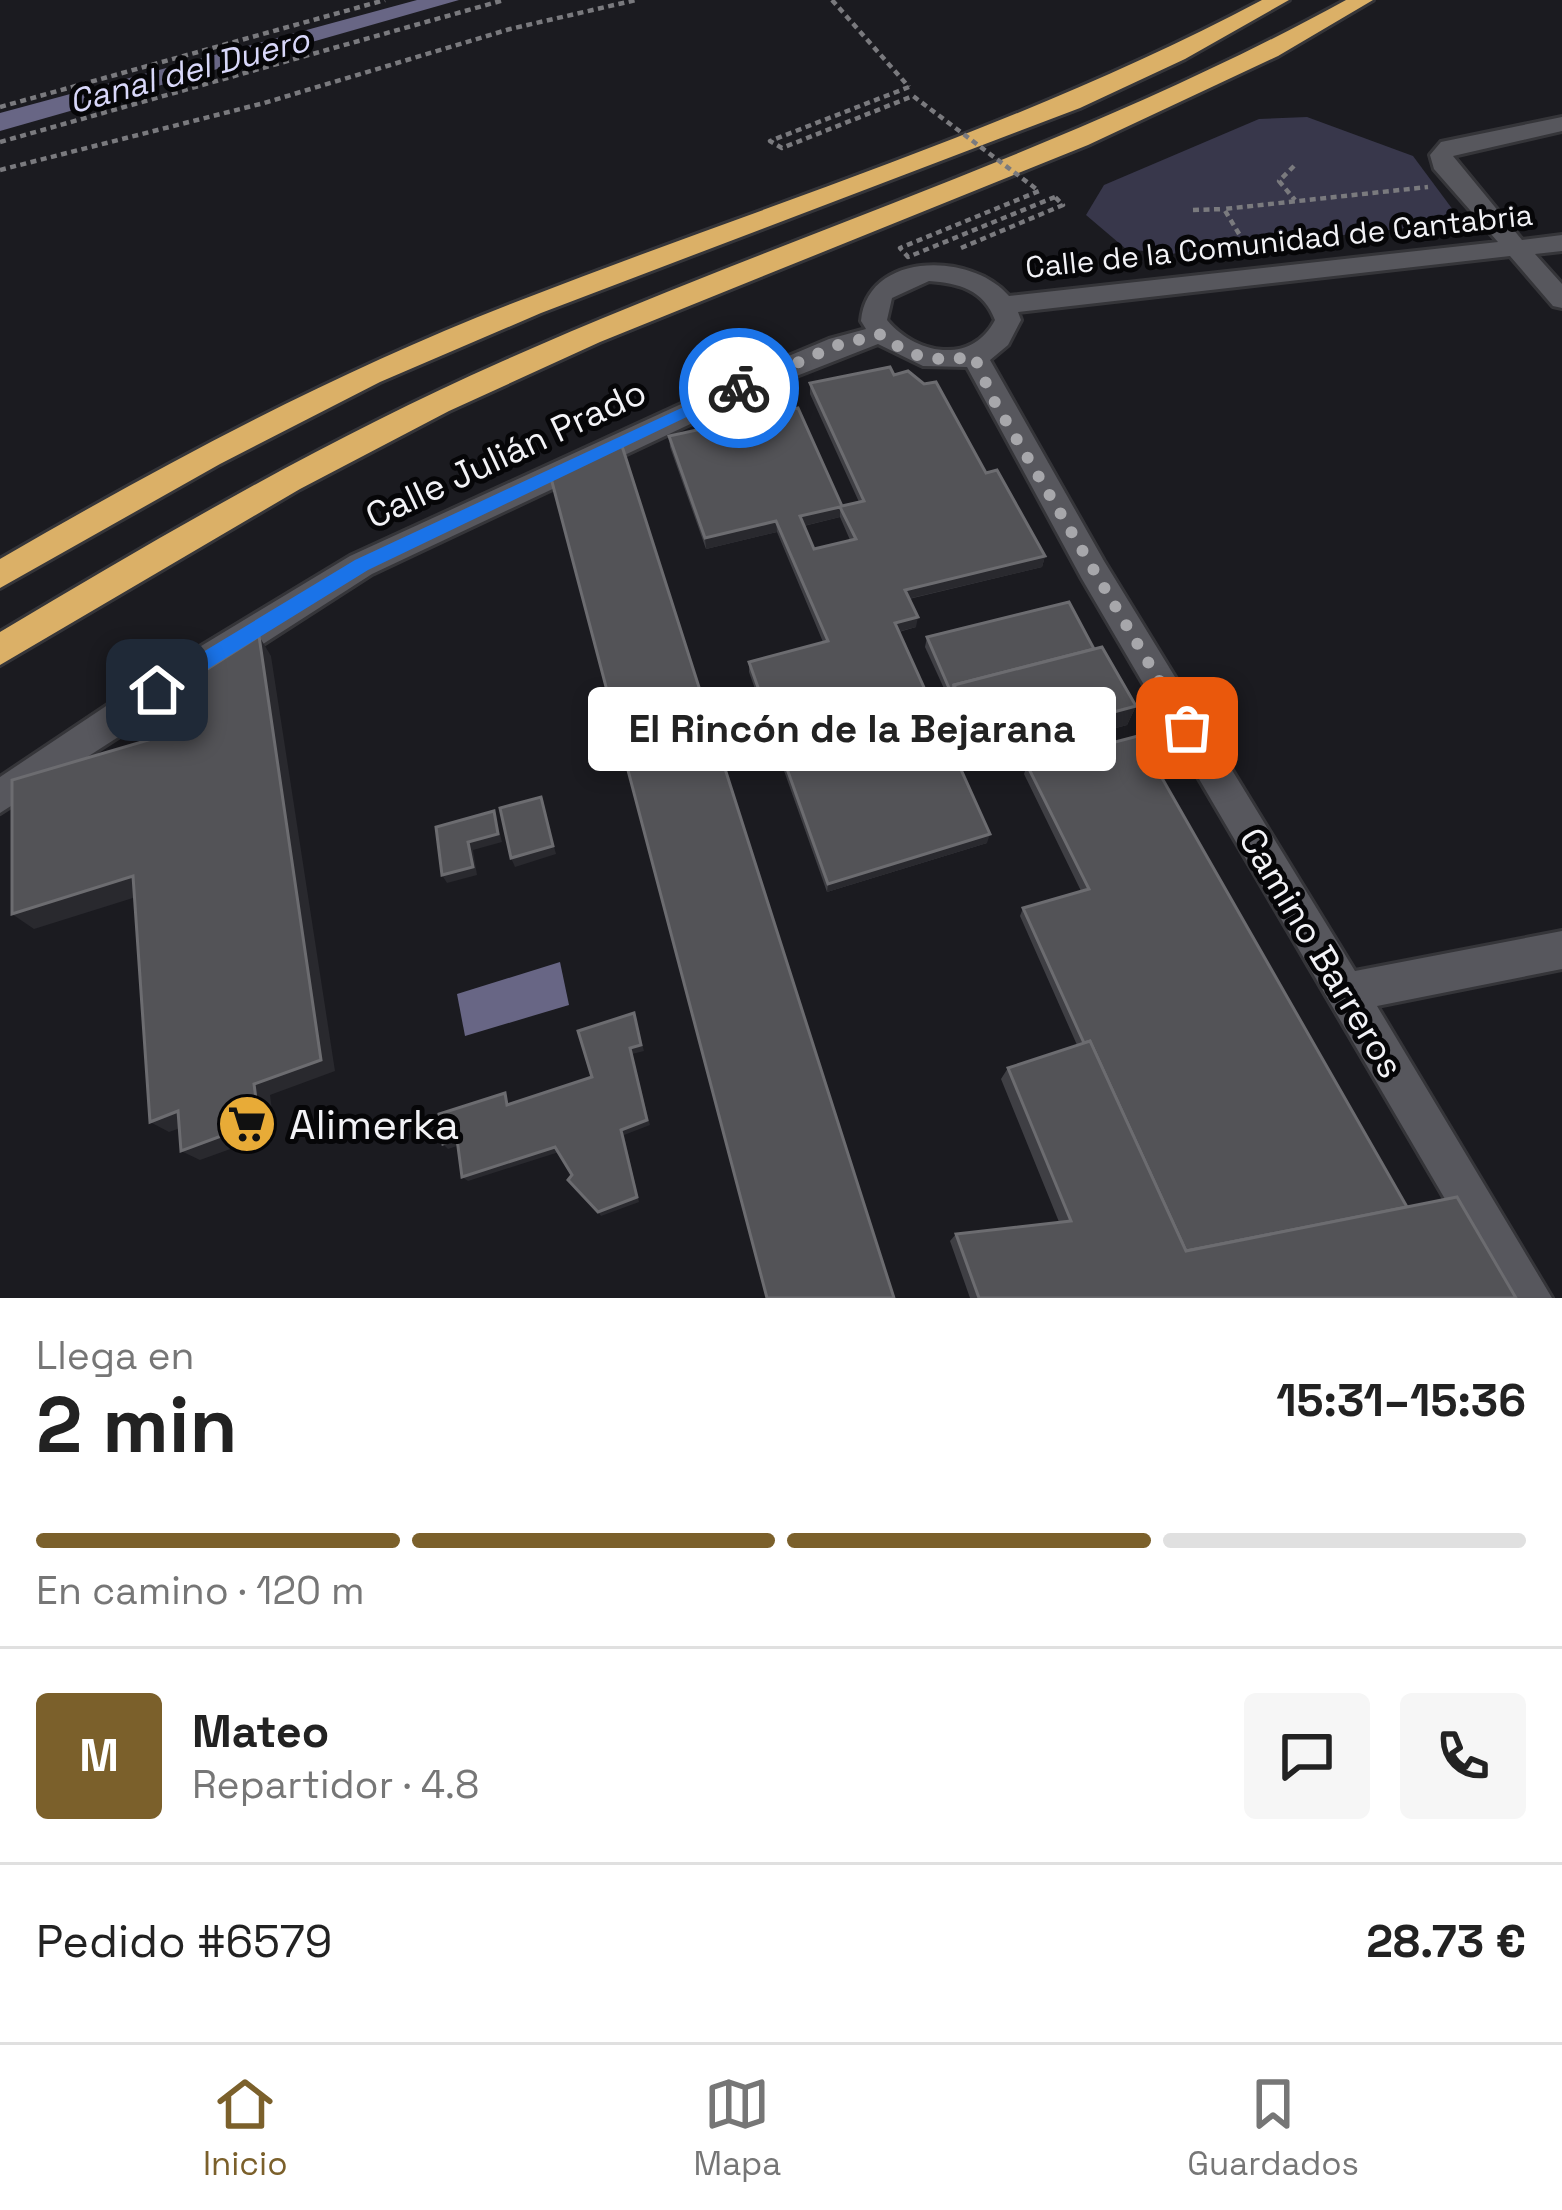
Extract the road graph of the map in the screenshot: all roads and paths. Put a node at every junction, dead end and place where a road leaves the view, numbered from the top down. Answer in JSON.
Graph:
{"nodes":[{"id":1,"x":385,"y":0,"type":"edge"},
{"id":2,"x":504,"y":0,"type":"edge"},
{"id":3,"x":636,"y":0,"type":"edge"},
{"id":4,"x":832,"y":0,"type":"edge"},
{"id":5,"x":1278,"y":0,"type":"edge"},
{"id":6,"x":1362,"y":0,"type":"edge"},
{"id":7,"x":0,"y":107,"type":"edge"},
{"id":8,"x":1562,"y":124,"type":"edge"},
{"id":9,"x":0,"y":142,"type":"edge"},
{"id":10,"x":1294,"y":166,"type":"dead end"},
{"id":11,"x":0,"y":170,"type":"edge"},
{"id":12,"x":1459,"y":184,"type":"junction"},
{"id":13,"x":1296,"y":202,"type":"junction"},
{"id":14,"x":1224,"y":209,"type":"junction"},
{"id":15,"x":1193,"y":210,"type":"dead end"},
{"id":16,"x":1562,"y":243,"type":"edge"},
{"id":17,"x":1516,"y":248,"type":"junction"},
{"id":18,"x":928,"y":273,"type":"junction"},
{"id":19,"x":1265,"y":276,"type":"junction"},
{"id":20,"x":1562,"y":300,"type":"edge"},
{"id":21,"x":1004,"y":305,"type":"junction"},
{"id":22,"x":882,"y":334,"type":"junction"},
{"id":23,"x":974,"y":356,"type":"junction"},
{"id":24,"x":0,"y":574,"type":"edge"},
{"id":25,"x":0,"y":650,"type":"edge"},
{"id":26,"x":0,"y":797,"type":"edge"},
{"id":27,"x":1562,"y":950,"type":"edge"},
{"id":28,"x":1345,"y":993,"type":"junction"},
{"id":29,"x":1529,"y":1298,"type":"edge"}],
"edges":[{"from":1,"to":7,"type":"path"},
{"from":2,"to":9,"type":"path"},
{"from":3,"to":11,"type":"path"},
{"from":4,"to":18,"type":"path","bridge":true},
{"from":5,"to":24,"type":"highway"},
{"from":6,"to":25,"type":"highway"},
{"from":8,"to":12,"type":"street"},
{"from":10,"to":13,"type":"path"},
{"from":12,"to":13,"type":"path"},
{"from":12,"to":17,"type":"street"},
{"from":13,"to":14,"type":"path"},
{"from":14,"to":15,"type":"path"},
{"from":14,"to":19,"type":"path"},
{"from":16,"to":17,"type":"street","name":"Calle de la Comunidad de Cantabria"},
{"from":17,"to":19,"type":"street","name":"Calle de la Comunidad de Cantabria"},
{"from":17,"to":20,"type":"street"},
{"from":18,"to":21,"type":"street"},
{"from":18,"to":22,"type":"street"},
{"from":19,"to":21,"type":"street","name":"Calle de la Comunidad de Cantabria"},
{"from":21,"to":23,"type":"street"},
{"from":22,"to":23,"type":"street"},
{"from":22,"to":26,"type":"street","name":"Calle Julián Prado"},
{"from":23,"to":28,"type":"street","name":"Camino Barreros"},
{"from":27,"to":28,"type":"street"},
{"from":28,"to":29,"type":"street","name":"Camino Barreros"}]}
